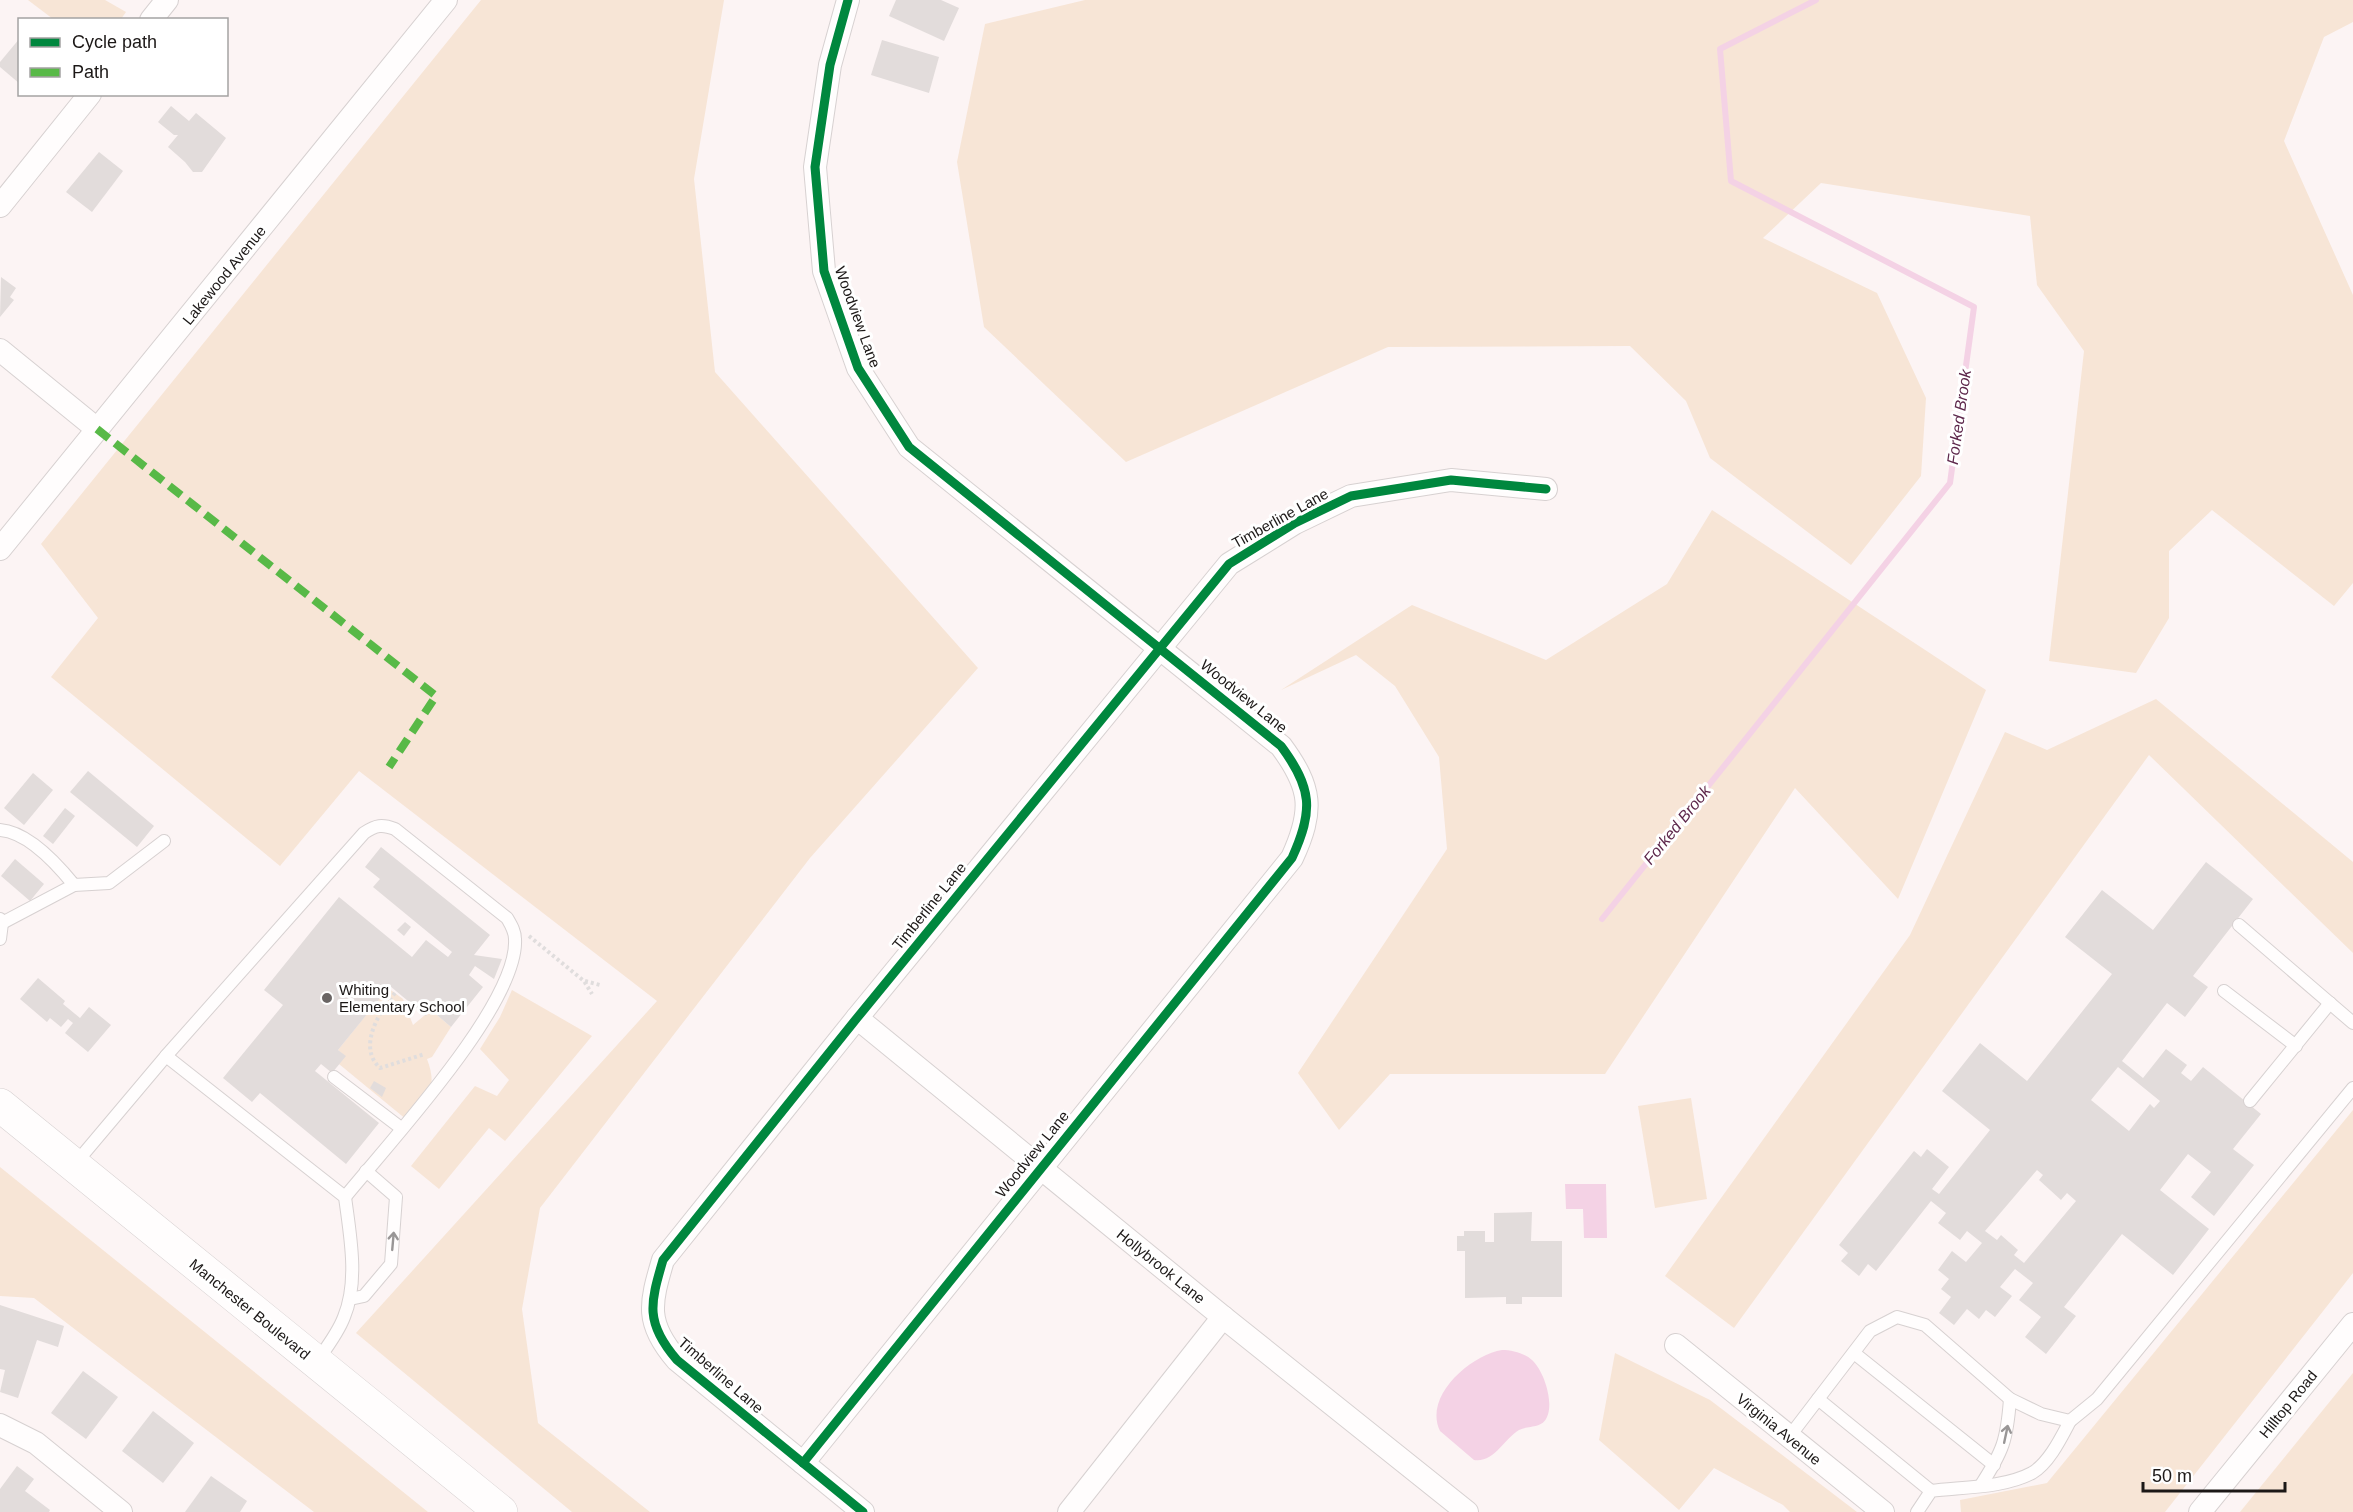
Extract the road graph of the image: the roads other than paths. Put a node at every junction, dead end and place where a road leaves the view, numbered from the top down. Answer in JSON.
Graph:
{"nodes":[{"id":1,"x":167,"y":0,"type":"edge"},
{"id":2,"x":446,"y":0,"type":"edge"},
{"id":3,"x":848,"y":0,"type":"edge"},
{"id":4,"x":153,"y":18,"type":"edge"},
{"id":5,"x":88,"y":96,"type":"edge"},
{"id":6,"x":0,"y":206,"type":"edge"},
{"id":7,"x":0,"y":350,"type":"edge"},
{"id":8,"x":97,"y":429,"type":"junction"},
{"id":9,"x":1546,"y":489,"type":"dead end"},
{"id":10,"x":0,"y":549,"type":"edge"},
{"id":11,"x":1159,"y":646,"type":"junction"},
{"id":12,"x":0,"y":830,"type":"edge"},
{"id":13,"x":164,"y":840,"type":"dead end"},
{"id":14,"x":74,"y":885,"type":"junction"},
{"id":15,"x":1,"y":921,"type":"edge"},
{"id":16,"x":2239,"y":925,"type":"dead end"},
{"id":17,"x":0,"y":939,"type":"edge"},
{"id":18,"x":2224,"y":991,"type":"dead end"},
{"id":19,"x":2330,"y":1003,"type":"junction"},
{"id":20,"x":857,"y":1018,"type":"junction"},
{"id":21,"x":2353,"y":1023,"type":"edge"},
{"id":22,"x":2296,"y":1046,"type":"junction"},
{"id":23,"x":166,"y":1056,"type":"junction"},
{"id":24,"x":334,"y":1077,"type":"dead end"},
{"id":25,"x":2353,"y":1088,"type":"edge"},
{"id":26,"x":2250,"y":1101,"type":"dead end"},
{"id":27,"x":0,"y":1105,"type":"edge"},
{"id":28,"x":401,"y":1128,"type":"junction"},
{"id":29,"x":74,"y":1165,"type":"junction"},
{"id":30,"x":1041,"y":1167,"type":"junction"},
{"id":31,"x":366,"y":1171,"type":"junction"},
{"id":32,"x":345,"y":1197,"type":"junction"},
{"id":33,"x":350,"y":1299,"type":"junction"},
{"id":34,"x":1223,"y":1317,"type":"junction"},
{"id":35,"x":2353,"y":1324,"type":"edge"},
{"id":36,"x":1676,"y":1346,"type":"dead end"},
{"id":37,"x":1854,"y":1353,"type":"junction"},
{"id":38,"x":315,"y":1363,"type":"junction"},
{"id":39,"x":1818,"y":1399,"type":"junction"},
{"id":40,"x":2010,"y":1399,"type":"junction"},
{"id":41,"x":2070,"y":1421,"type":"junction"},
{"id":42,"x":0,"y":1425,"type":"edge"},
{"id":43,"x":1789,"y":1437,"type":"junction"},
{"id":44,"x":803,"y":1463,"type":"junction"},
{"id":45,"x":1994,"y":1465,"type":"junction"},
{"id":46,"x":1981,"y":1485,"type":"junction"},
{"id":47,"x":1931,"y":1491,"type":"junction"},
{"id":48,"x":121,"y":1512,"type":"edge"},
{"id":49,"x":501,"y":1512,"type":"edge"},
{"id":50,"x":863,"y":1512,"type":"edge"},
{"id":51,"x":1069,"y":1512,"type":"edge"},
{"id":52,"x":1467,"y":1512,"type":"edge"},
{"id":53,"x":1883,"y":1512,"type":"edge"},
{"id":54,"x":1917,"y":1512,"type":"edge"},
{"id":55,"x":2200,"y":1512,"type":"edge"}],
"edges":[{"from":1,"to":4,"type":"street"},
{"from":2,"to":8,"type":"street","name":"Lakewood Avenue"},
{"from":3,"to":11,"type":"street","name":"Woodview Lane"},
{"from":5,"to":6,"type":"street"},
{"from":7,"to":8,"type":"street"},
{"from":8,"to":10,"type":"street","name":"Lakewood Avenue"},
{"from":9,"to":11,"type":"street","name":"Timberline Lane"},
{"from":11,"to":20,"type":"street","name":"Timberline Lane"},
{"from":11,"to":30,"type":"street","name":"Woodview Lane"},
{"from":12,"to":14,"type":"lane"},
{"from":13,"to":14,"type":"lane"},
{"from":14,"to":15,"type":"lane"},
{"from":15,"to":17,"type":"lane"},
{"from":16,"to":19,"type":"lane"},
{"from":18,"to":22,"type":"lane"},
{"from":19,"to":21,"type":"lane"},
{"from":19,"to":22,"type":"lane"},
{"from":20,"to":30,"type":"street","name":"Hollybrook Lane"},
{"from":20,"to":44,"type":"street","name":"Timberline Lane"},
{"from":22,"to":26,"type":"lane"},
{"from":23,"to":28,"type":"lane"},
{"from":23,"to":29,"type":"lane"},
{"from":23,"to":32,"type":"lane"},
{"from":24,"to":28,"type":"lane"},
{"from":25,"to":41,"type":"lane"},
{"from":27,"to":29,"type":"street","name":"Manchester Boulevard"},
{"from":28,"to":31,"type":"lane"},
{"from":29,"to":38,"type":"street","name":"Manchester Boulevard"},
{"from":30,"to":34,"type":"street","name":"Hollybrook Lane"},
{"from":30,"to":44,"type":"street","name":"Woodview Lane"},
{"from":31,"to":32,"type":"lane"},
{"from":33,"to":31,"type":"lane","one_way":true},
{"from":32,"to":33,"type":"lane"},
{"from":33,"to":38,"type":"lane"},
{"from":34,"to":51,"type":"street"},
{"from":34,"to":52,"type":"street","name":"Hollybrook Lane"},
{"from":35,"to":55,"type":"street","name":"Hilltop Road"},
{"from":36,"to":43,"type":"street","name":"Virginia Avenue"},
{"from":37,"to":39,"type":"lane"},
{"from":37,"to":40,"type":"lane"},
{"from":37,"to":45,"type":"lane"},
{"from":38,"to":49,"type":"street","name":"Manchester Boulevard"},
{"from":39,"to":43,"type":"lane"},
{"from":39,"to":47,"type":"lane"},
{"from":40,"to":41,"type":"lane"},
{"from":45,"to":40,"type":"lane","one_way":true},
{"from":41,"to":46,"type":"lane"},
{"from":42,"to":48,"type":"street"},
{"from":43,"to":53,"type":"street","name":"Virginia Avenue"},
{"from":44,"to":50,"type":"street","name":"Timberline Lane"},
{"from":45,"to":46,"type":"lane"},
{"from":46,"to":47,"type":"lane"},
{"from":47,"to":54,"type":"lane"}]}
